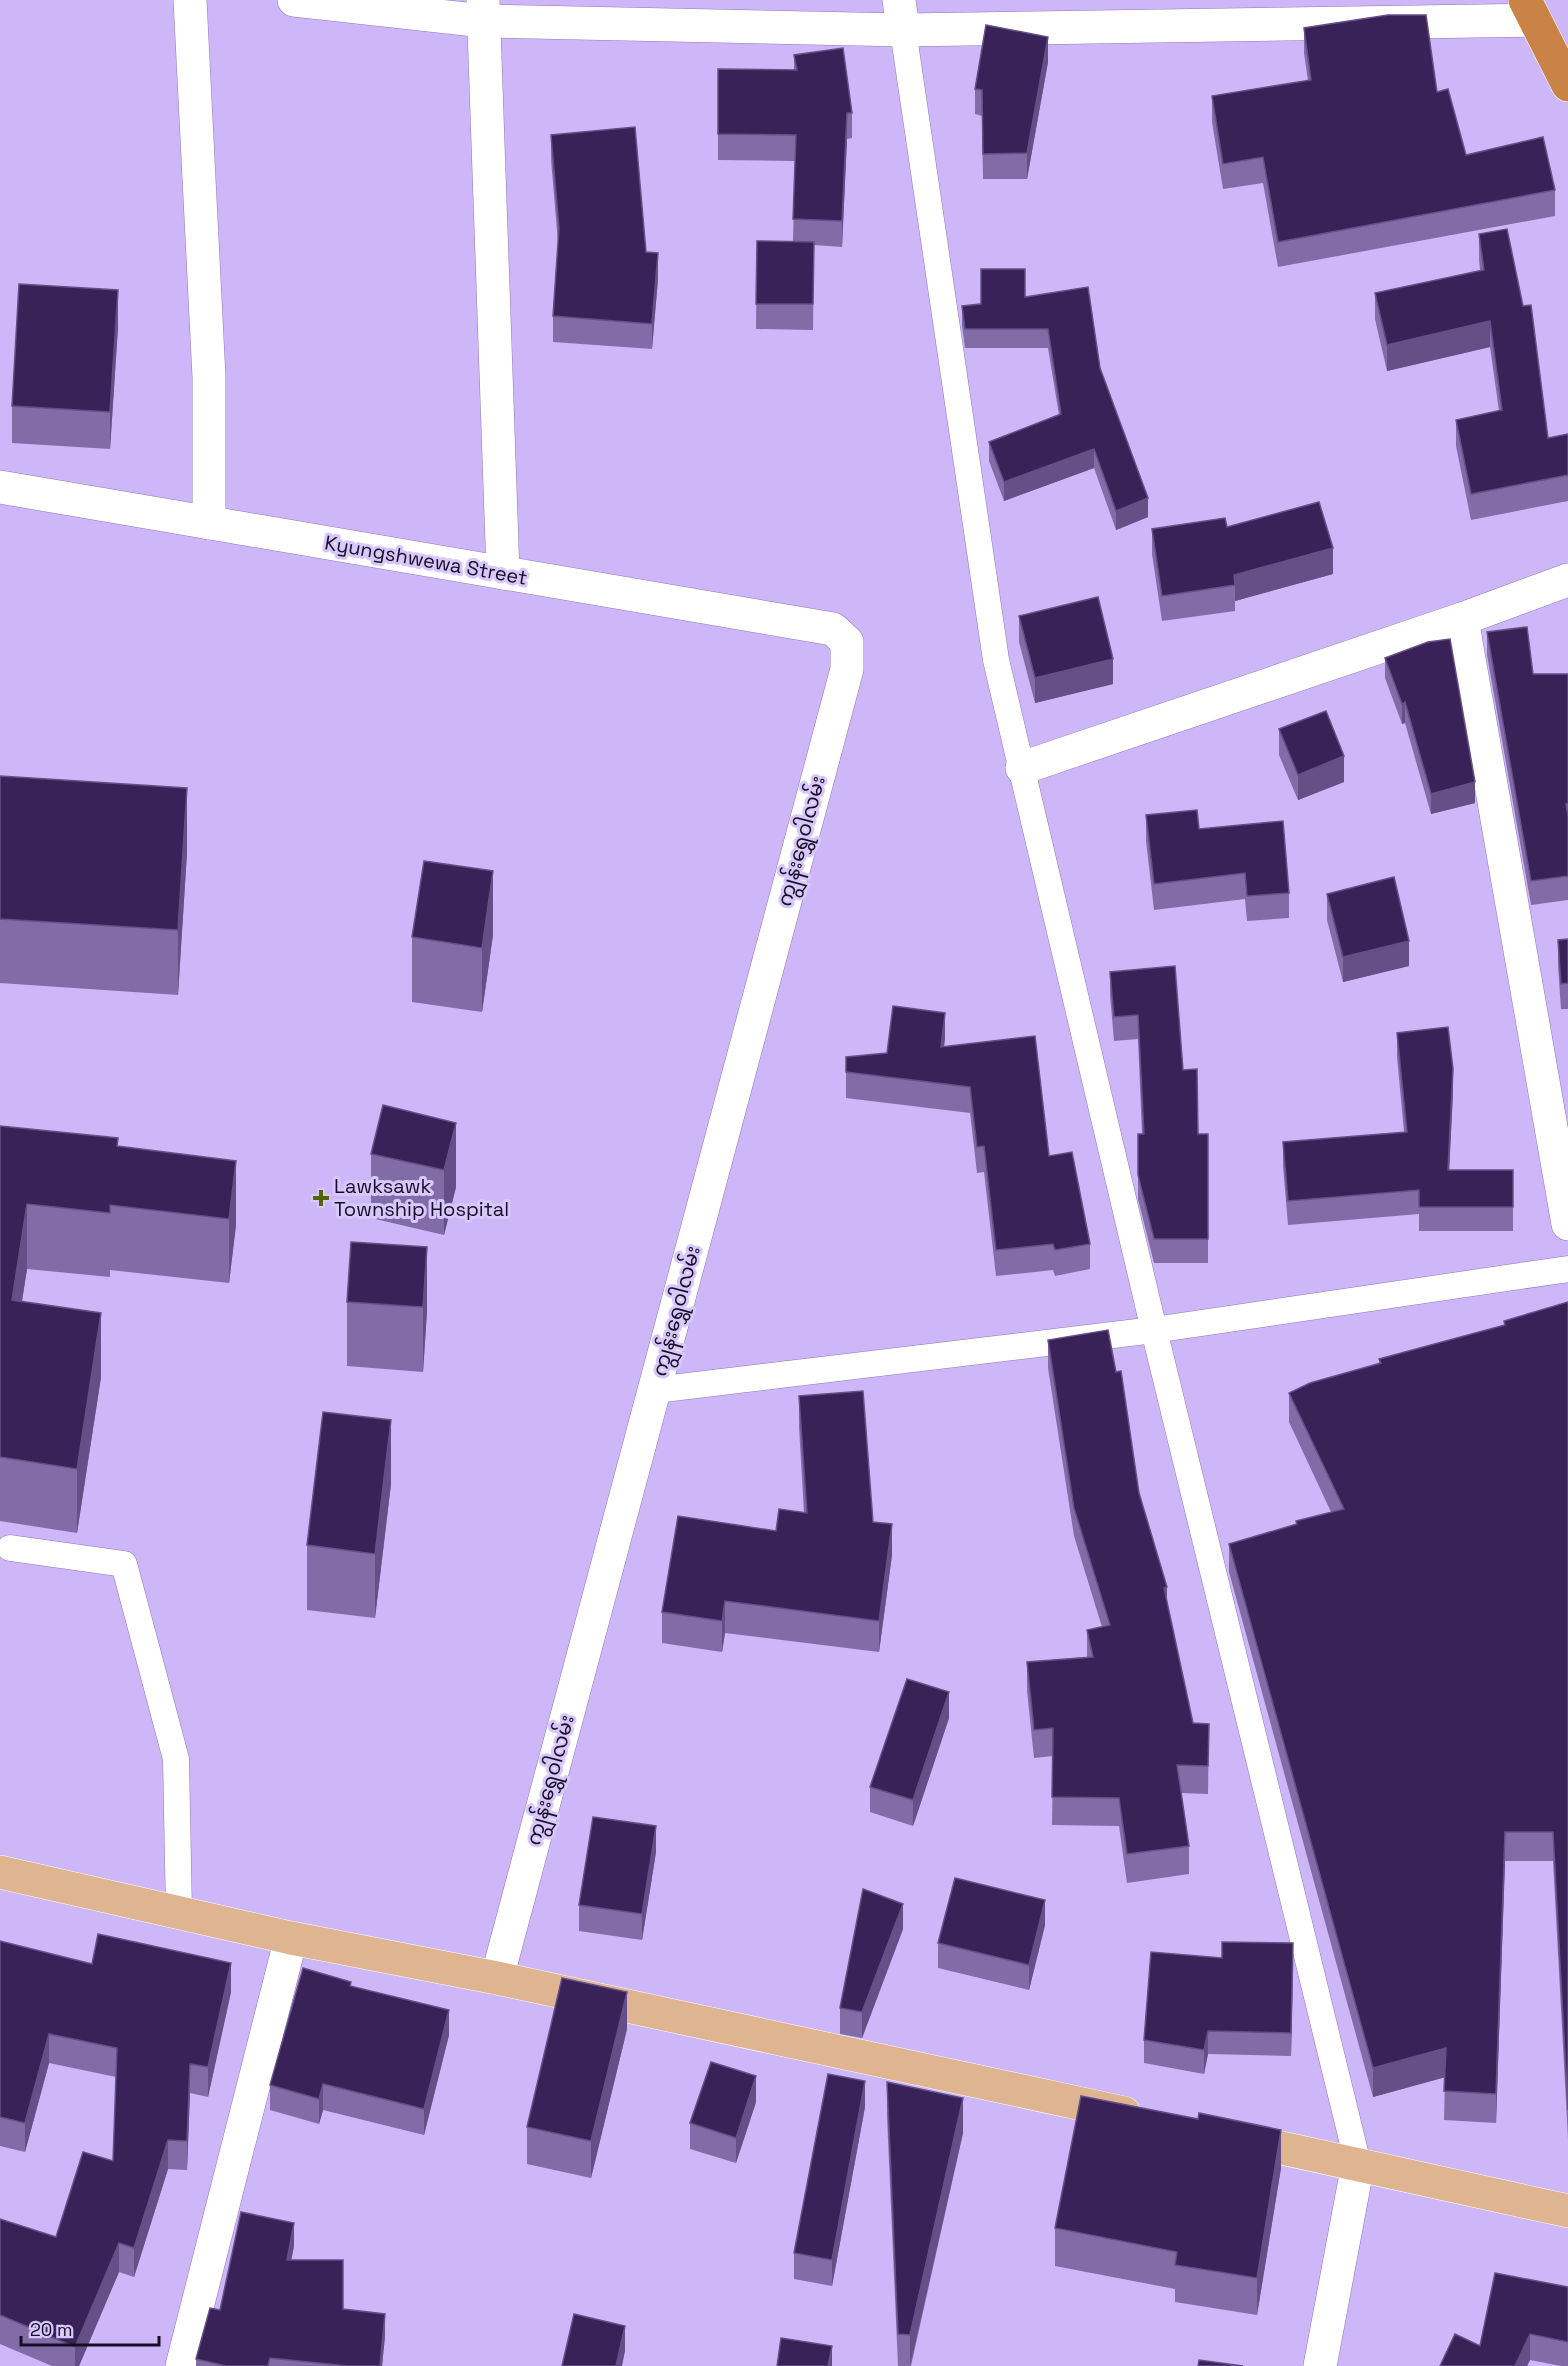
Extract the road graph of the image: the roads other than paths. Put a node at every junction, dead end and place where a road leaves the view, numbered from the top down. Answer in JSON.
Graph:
{"nodes":[{"id":1,"x":190,"y":0,"type":"edge"},
{"id":2,"x":294,"y":0,"type":"edge"},
{"id":3,"x":1530,"y":10,"type":"edge"},
{"id":4,"x":484,"y":11,"type":"edge"},
{"id":5,"x":901,"y":15,"type":"edge"},
{"id":6,"x":1568,"y":85,"type":"edge"},
{"id":7,"x":0,"y":488,"type":"edge"},
{"id":8,"x":209,"y":523,"type":"junction"},
{"id":9,"x":503,"y":573,"type":"junction"},
{"id":10,"x":1568,"y":580,"type":"edge"},
{"id":11,"x":1462,"y":619,"type":"junction"},
{"id":12,"x":1022,"y":768,"type":"junction"},
{"id":13,"x":1568,"y":1224,"type":"edge"},
{"id":14,"x":1568,"y":1269,"type":"edge"},
{"id":15,"x":1154,"y":1330,"type":"junction"},
{"id":16,"x":655,"y":1390,"type":"junction"},
{"id":17,"x":10,"y":1548,"type":"dead end"},
{"id":18,"x":0,"y":1872,"type":"edge"},
{"id":19,"x":179,"y":1912,"type":"junction"},
{"id":20,"x":291,"y":1938,"type":"junction"},
{"id":21,"x":497,"y":1978,"type":"junction"},
{"id":22,"x":1148,"y":2119,"type":"edge"},
{"id":23,"x":1207,"y":2131,"type":"edge"},
{"id":24,"x":1358,"y":2164,"type":"junction"},
{"id":25,"x":1568,"y":2211,"type":"edge"},
{"id":26,"x":182,"y":2366,"type":"edge"},
{"id":27,"x":1320,"y":2366,"type":"edge"}],
"edges":[{"from":1,"to":8,"type":"street"},
{"from":2,"to":4,"type":"street"},
{"from":3,"to":5,"type":"street"},
{"from":3,"to":6,"type":"highway"},
{"from":4,"to":5,"type":"street"},
{"from":4,"to":9,"type":"street"},
{"from":5,"to":12,"type":"lane"},
{"from":7,"to":8,"type":"street","name":"Kyungshwewa Street"},
{"from":8,"to":9,"type":"street","name":"Kyungshwewa Street"},
{"from":9,"to":16,"type":"street","name":"Kyungshwewa Street"},
{"from":10,"to":11,"type":"street"},
{"from":11,"to":12,"type":"street"},
{"from":11,"to":13,"type":"street"},
{"from":12,"to":15,"type":"lane"},
{"from":14,"to":15,"type":"lane"},
{"from":15,"to":16,"type":"lane"},
{"from":15,"to":24,"type":"lane"},
{"from":16,"to":21,"type":"street","name":"ကျွန်းရွှေဝါလမ်း"},
{"from":17,"to":19,"type":"lane"},
{"from":18,"to":19,"type":"main road"},
{"from":19,"to":20,"type":"main road"},
{"from":20,"to":21,"type":"main road"},
{"from":20,"to":26,"type":"street"},
{"from":21,"to":22,"type":"main road"},
{"from":23,"to":24,"type":"main road"},
{"from":24,"to":25,"type":"main road"},
{"from":24,"to":27,"type":"street"}]}
